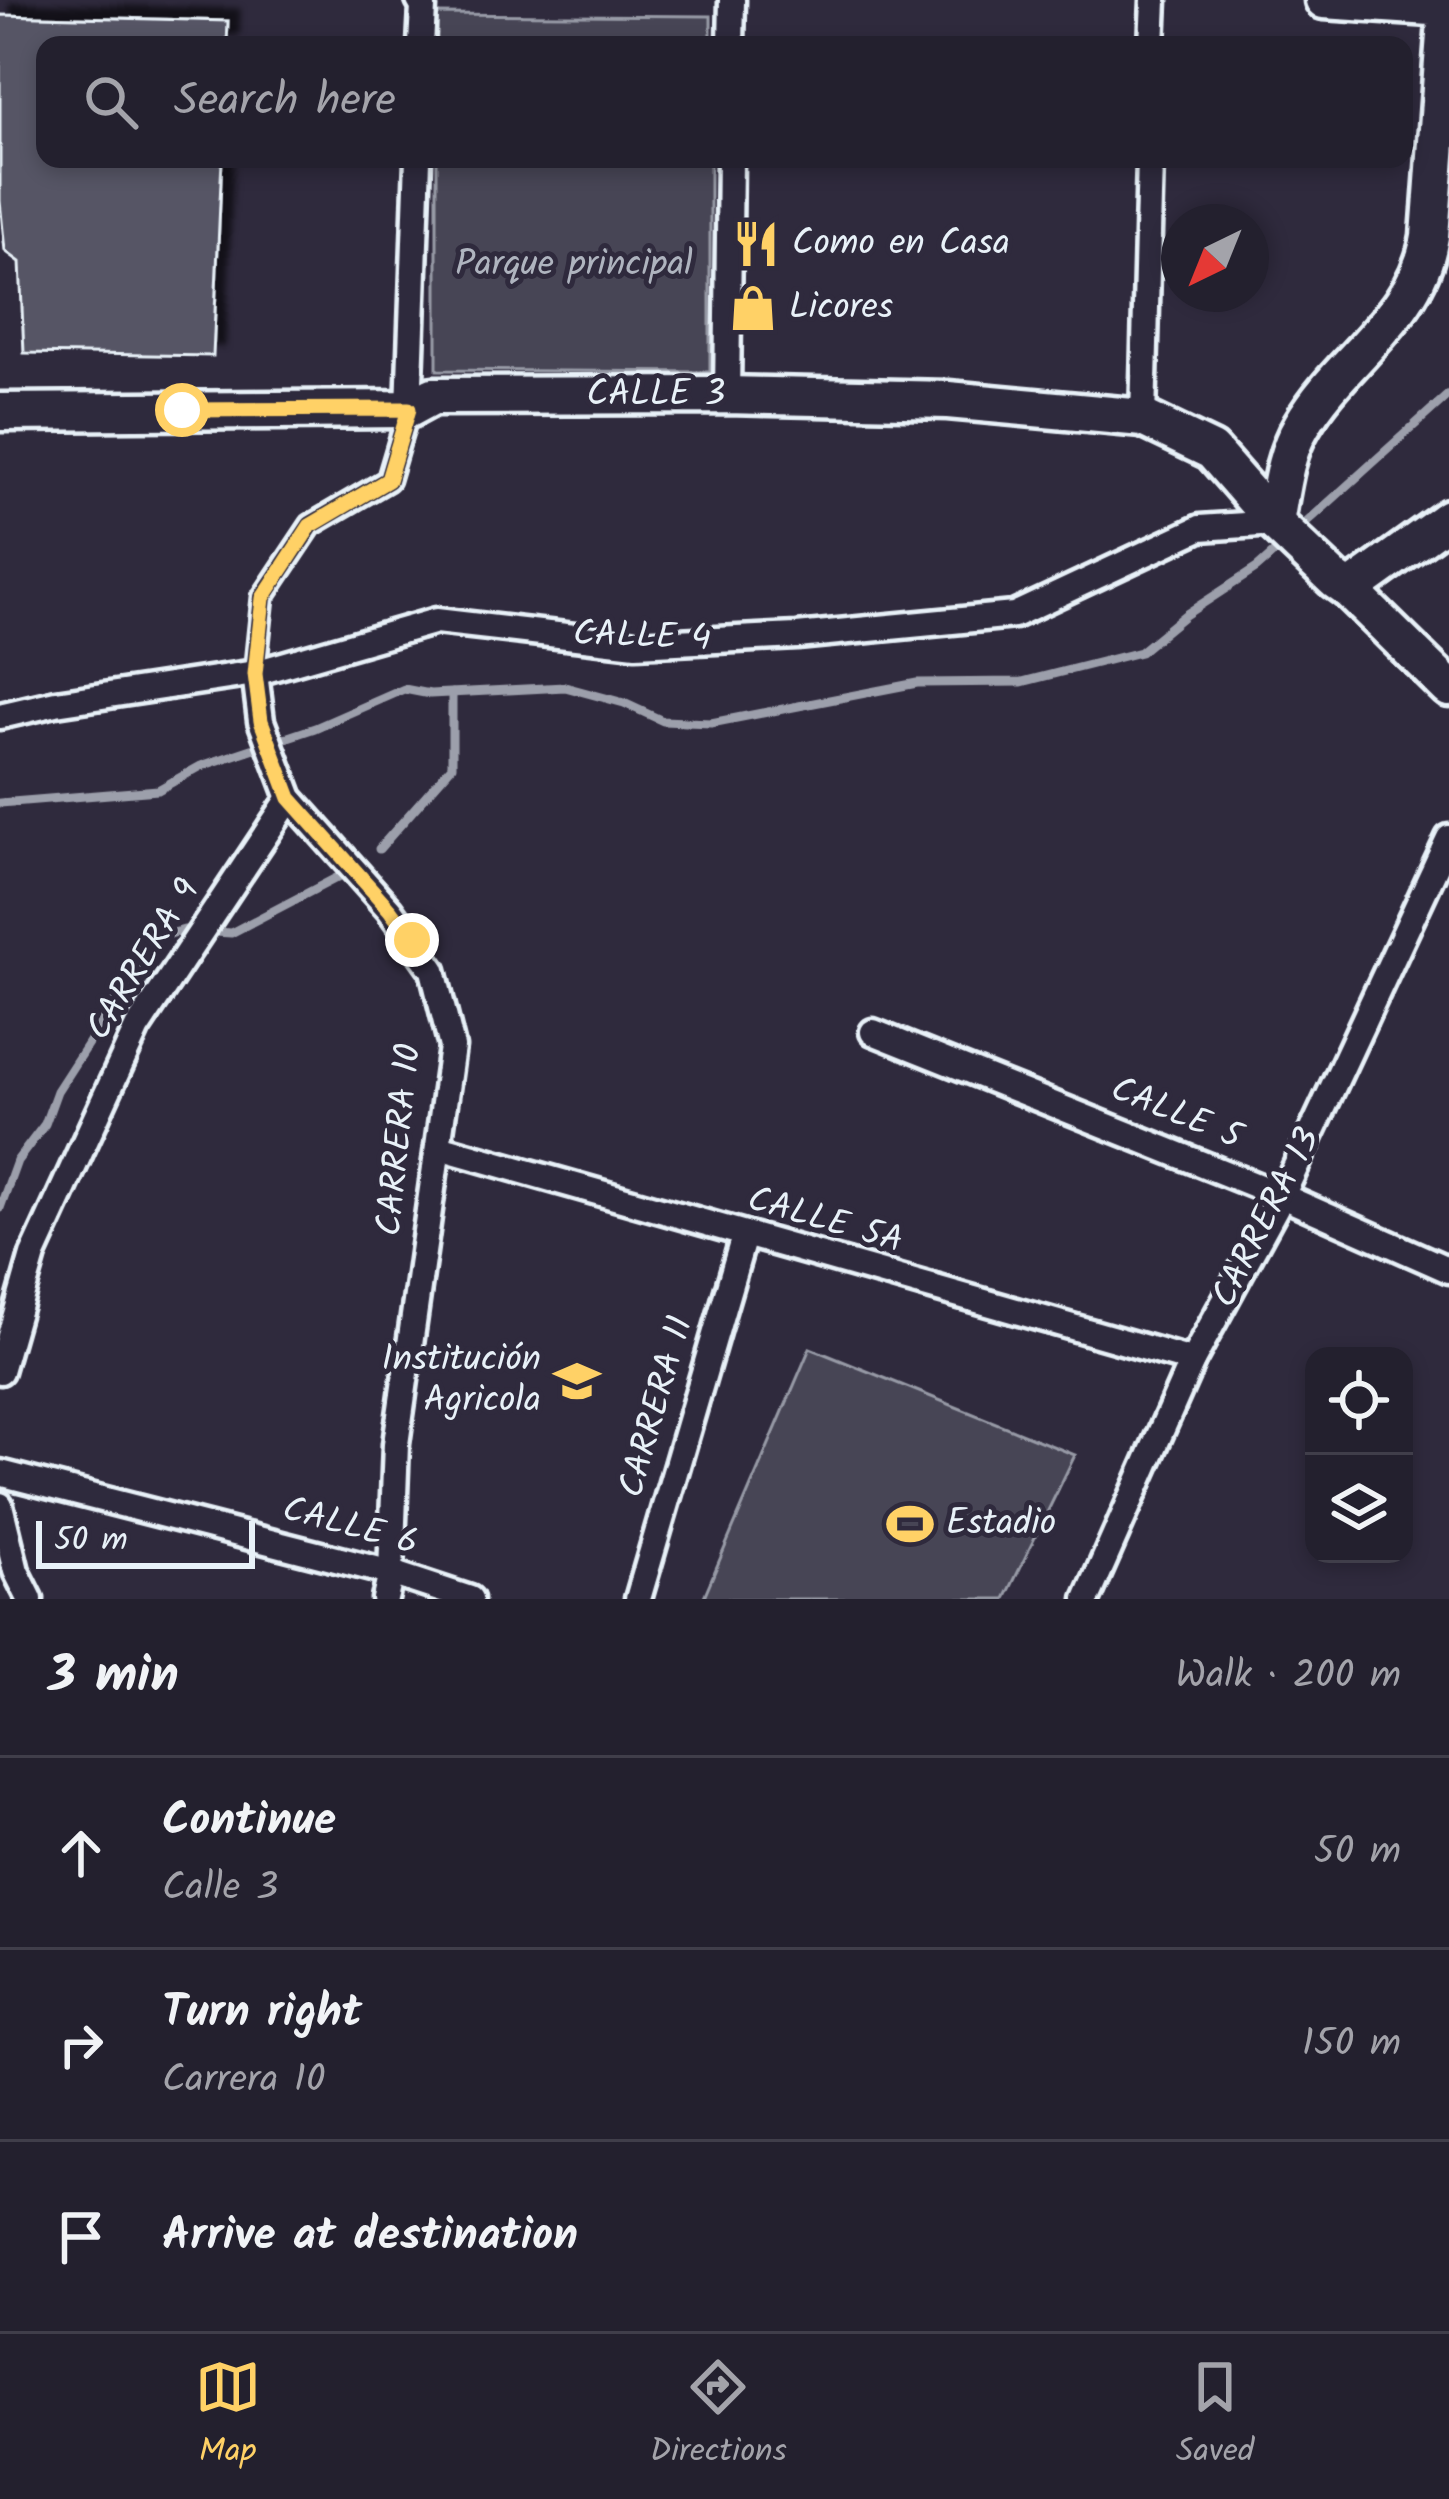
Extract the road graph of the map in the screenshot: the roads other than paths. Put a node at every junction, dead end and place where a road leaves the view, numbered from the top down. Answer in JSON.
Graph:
{"nodes":[{"id":1,"x":419,"y":0,"type":"edge"},
{"id":2,"x":732,"y":0,"type":"edge"},
{"id":3,"x":1154,"y":0,"type":"edge"},
{"id":4,"x":1324,"y":0,"type":"edge"},
{"id":5,"x":1446,"y":4,"type":"edge"},
{"id":6,"x":421,"y":36,"type":"edge"},
{"id":7,"x":731,"y":36,"type":"edge"},
{"id":8,"x":1152,"y":36,"type":"edge"},
{"id":9,"x":418,"y":168,"type":"edge"},
{"id":10,"x":730,"y":168,"type":"edge"},
{"id":11,"x":1150,"y":168,"type":"edge"},
{"id":12,"x":728,"y":395,"type":"junction"},
{"id":13,"x":409,"y":409,"type":"junction"},
{"id":14,"x":0,"y":412,"type":"edge"},
{"id":15,"x":1143,"y":418,"type":"junction"},
{"id":16,"x":1449,"y":518,"type":"edge"},
{"id":17,"x":1279,"y":526,"type":"junction"},
{"id":18,"x":1342,"y":585,"type":"junction"},
{"id":19,"x":255,"y":674,"type":"junction"},
{"id":20,"x":1449,"y":688,"type":"edge"},
{"id":21,"x":0,"y":716,"type":"edge"},
{"id":22,"x":290,"y":798,"type":"junction"},
{"id":23,"x":1449,"y":838,"type":"edge"},
{"id":24,"x":873,"y":1031,"type":"dead end"},
{"id":25,"x":440,"y":1147,"type":"junction"},
{"id":26,"x":1282,"y":1196,"type":"junction"},
{"id":27,"x":744,"y":1236,"type":"junction"},
{"id":28,"x":1449,"y":1270,"type":"edge"},
{"id":29,"x":1192,"y":1360,"type":"junction"},
{"id":30,"x":0,"y":1371,"type":"edge"},
{"id":31,"x":0,"y":1473,"type":"edge"},
{"id":32,"x":0,"y":1505,"type":"edge"},
{"id":33,"x":391,"y":1573,"type":"junction"},
{"id":34,"x":31,"y":1599,"type":"edge"},
{"id":35,"x":385,"y":1599,"type":"edge"},
{"id":36,"x":470,"y":1599,"type":"edge"},
{"id":37,"x":638,"y":1599,"type":"edge"},
{"id":38,"x":1087,"y":1599,"type":"edge"}],
"edges":[{"from":1,"to":6,"type":"street"},
{"from":2,"to":7,"type":"street"},
{"from":3,"to":8,"type":"street"},
{"from":4,"to":5,"type":"main road"},
{"from":5,"to":17,"type":"main road"},
{"from":9,"to":13,"type":"street","name":"CARRERA 10"},
{"from":10,"to":12,"type":"street"},
{"from":11,"to":15,"type":"street"},
{"from":12,"to":13,"type":"main road","name":"CALLE 3"},
{"from":12,"to":15,"type":"main road","name":"CALLE 3"},
{"from":13,"to":14,"type":"main road","name":"CALLE 3"},
{"from":13,"to":19,"type":"street","name":"CARRERA 10"},
{"from":15,"to":17,"type":"main road","name":"CALLE 3"},
{"from":16,"to":18,"type":"main road"},
{"from":17,"to":18,"type":"main road","name":"CALLE 3"},
{"from":17,"to":19,"type":"street","name":"CALLE 4"},
{"from":18,"to":20,"type":"main road"},
{"from":19,"to":21,"type":"street","name":"CALLE 4"},
{"from":19,"to":22,"type":"street","name":"CARRERA 10"},
{"from":22,"to":25,"type":"street","name":"CARRERA 10"},
{"from":22,"to":30,"type":"street","name":"CARRERA 9"},
{"from":23,"to":26,"type":"street","name":"CARRERA 13"},
{"from":24,"to":26,"type":"street","name":"CALLE 5"},
{"from":25,"to":27,"type":"street","name":"CALLE 5A"},
{"from":25,"to":33,"type":"street","name":"CARRERA 10"},
{"from":26,"to":28,"type":"street","name":"CALLE 5"},
{"from":26,"to":29,"type":"street","name":"CARRERA 13"},
{"from":27,"to":29,"type":"street","name":"CALLE 5A"},
{"from":27,"to":37,"type":"street","name":"CARRERA 11"},
{"from":29,"to":38,"type":"street","name":"CARRERA 13"},
{"from":31,"to":33,"type":"street","name":"CALLE 6"},
{"from":32,"to":34,"type":"street"},
{"from":33,"to":35,"type":"street","name":"CARRERA 10"},
{"from":33,"to":36,"type":"street","name":"CALLE 6"}]}
